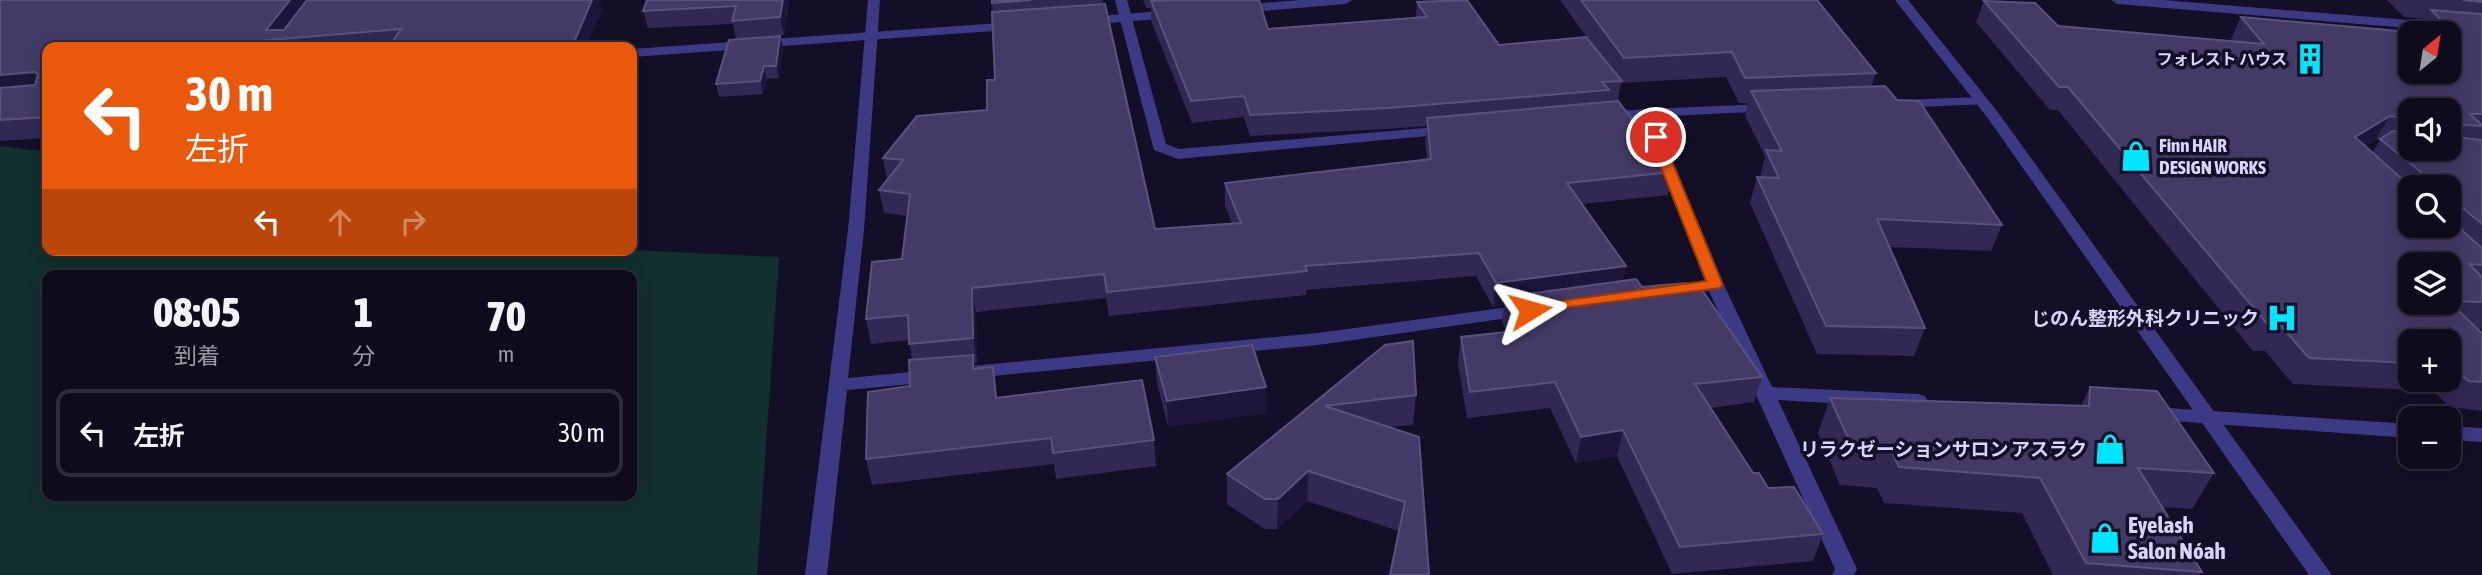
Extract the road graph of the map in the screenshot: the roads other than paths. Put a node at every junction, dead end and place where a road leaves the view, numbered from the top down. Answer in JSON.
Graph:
{"nodes":[{"id":1,"x":874,"y":0,"type":"edge"},
{"id":2,"x":1121,"y":0,"type":"edge"},
{"id":3,"x":1346,"y":0,"type":"edge"},
{"id":4,"x":1901,"y":0,"type":"edge"},
{"id":5,"x":2117,"y":0,"type":"edge"},
{"id":6,"x":2154,"y":1,"type":"edge"},
{"id":7,"x":1223,"y":10,"type":"edge"},
{"id":8,"x":1195,"y":13,"type":"edge"},
{"id":9,"x":1126,"y":19,"type":"junction"},
{"id":10,"x":1072,"y":22,"type":"edge"},
{"id":11,"x":1032,"y":25,"type":"edge"},
{"id":12,"x":2482,"y":30,"type":"edge"},
{"id":13,"x":870,"y":36,"type":"junction"},
{"id":14,"x":637,"y":53,"type":"edge"},
{"id":15,"x":1981,"y":101,"type":"junction"},
{"id":16,"x":1882,"y":104,"type":"edge"},
{"id":17,"x":1785,"y":108,"type":"edge"},
{"id":18,"x":1646,"y":113,"type":"junction"},
{"id":19,"x":1591,"y":117,"type":"edge"},
{"id":20,"x":1467,"y":128,"type":"edge"},
{"id":21,"x":1715,"y":285,"type":"junction"},
{"id":22,"x":1646,"y":294,"type":"edge"},
{"id":23,"x":1537,"y":309,"type":"edge"},
{"id":24,"x":838,"y":385,"type":"junction"},
{"id":25,"x":1764,"y":393,"type":"junction"},
{"id":26,"x":1942,"y":403,"type":"edge"},
{"id":27,"x":2134,"y":413,"type":"edge"},
{"id":28,"x":2206,"y":417,"type":"junction"},
{"id":29,"x":2398,"y":430,"type":"edge"},
{"id":30,"x":2461,"y":434,"type":"edge"},
{"id":31,"x":2482,"y":435,"type":"edge"},
{"id":32,"x":816,"y":575,"type":"edge"},
{"id":33,"x":1843,"y":575,"type":"edge"},
{"id":34,"x":2321,"y":575,"type":"edge"}],
"edges":[{"from":1,"to":13,"type":"street"},
{"from":2,"to":9,"type":"street"},
{"from":3,"to":7,"type":"street"},
{"from":4,"to":15,"type":"street"},
{"from":5,"to":6,"type":"street"},
{"from":6,"to":12,"type":"street"},
{"from":8,"to":9,"type":"street"},
{"from":9,"to":10,"type":"street"},
{"from":9,"to":20,"type":"street"},
{"from":11,"to":13,"type":"street"},
{"from":13,"to":14,"type":"street"},
{"from":13,"to":24,"type":"street"},
{"from":15,"to":16,"type":"street"},
{"from":15,"to":28,"type":"street"},
{"from":17,"to":18,"type":"street"},
{"from":18,"to":19,"type":"street"},
{"from":18,"to":21,"type":"street"},
{"from":21,"to":22,"type":"street"},
{"from":21,"to":25,"type":"street"},
{"from":23,"to":24,"type":"street"},
{"from":24,"to":32,"type":"street"},
{"from":25,"to":26,"type":"street"},
{"from":25,"to":33,"type":"street"},
{"from":27,"to":28,"type":"street"},
{"from":28,"to":29,"type":"street"},
{"from":28,"to":34,"type":"street"},
{"from":30,"to":31,"type":"street"}]}
